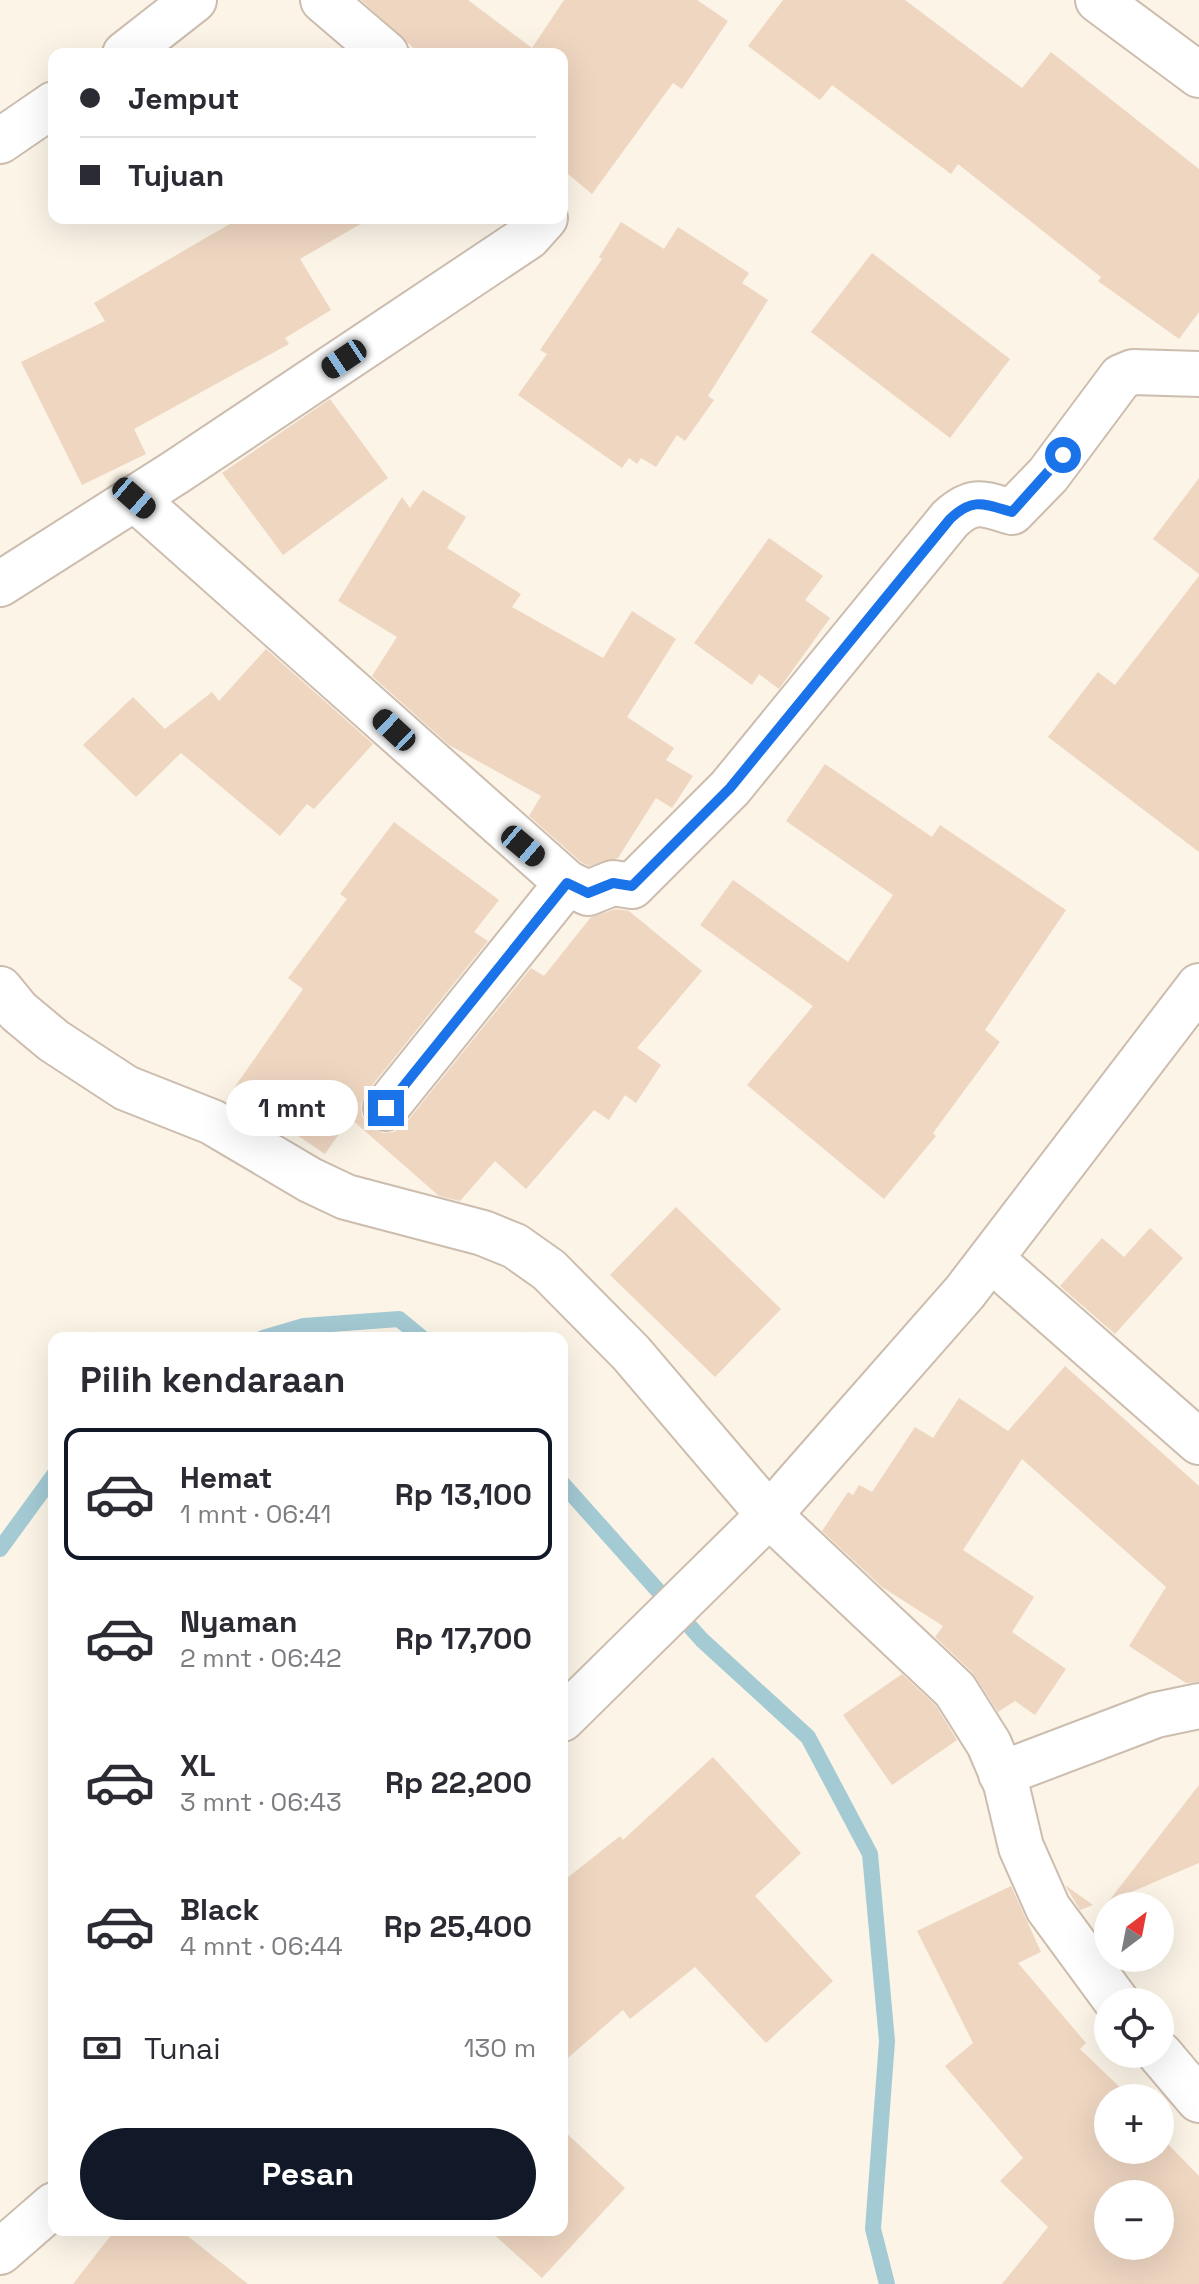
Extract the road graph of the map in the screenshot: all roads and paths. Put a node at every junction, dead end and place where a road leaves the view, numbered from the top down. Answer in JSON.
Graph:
{"nodes":[{"id":1,"x":194,"y":0,"type":"edge"},
{"id":2,"x":323,"y":0,"type":"edge"},
{"id":3,"x":1110,"y":4,"type":"edge"},
{"id":4,"x":133,"y":48,"type":"edge"},
{"id":5,"x":379,"y":48,"type":"edge"},
{"id":6,"x":1199,"y":75,"type":"edge"},
{"id":7,"x":48,"y":108,"type":"edge"},
{"id":8,"x":0,"y":141,"type":"edge"},
{"id":9,"x":540,"y":224,"type":"edge"},
{"id":10,"x":1199,"y":374,"type":"edge"},
{"id":11,"x":134,"y":498,"type":"junction"},
{"id":12,"x":0,"y":584,"type":"edge"},
{"id":13,"x":567,"y":883,"type":"junction"},
{"id":14,"x":1199,"y":986,"type":"edge"},
{"id":15,"x":0,"y":989,"type":"edge"},
{"id":16,"x":386,"y":1108,"type":"dead end"},
{"id":17,"x":991,"y":1259,"type":"junction"},
{"id":18,"x":1199,"y":1442,"type":"edge"},
{"id":19,"x":769,"y":1515,"type":"junction"},
{"id":20,"x":1199,"y":1706,"type":"edge"},
{"id":21,"x":568,"y":1713,"type":"edge"},
{"id":22,"x":1001,"y":1774,"type":"junction"},
{"id":23,"x":1107,"y":1988,"type":"edge"},
{"id":24,"x":1172,"y":2068,"type":"edge"},
{"id":25,"x":1199,"y":2100,"type":"edge"},
{"id":26,"x":48,"y":2210,"type":"edge"},
{"id":27,"x":0,"y":2252,"type":"edge"}],
"edges":[{"from":1,"to":4,"type":"street"},
{"from":2,"to":5,"type":"street"},
{"from":3,"to":6,"type":"street"},
{"from":7,"to":8,"type":"street"},
{"from":9,"to":11,"type":"street"},
{"from":10,"to":13,"type":"street"},
{"from":11,"to":12,"type":"street"},
{"from":11,"to":13,"type":"street"},
{"from":13,"to":16,"type":"street"},
{"from":14,"to":17,"type":"street"},
{"from":15,"to":19,"type":"street"},
{"from":17,"to":18,"type":"street"},
{"from":17,"to":19,"type":"street"},
{"from":19,"to":21,"type":"street"},
{"from":19,"to":22,"type":"street"},
{"from":20,"to":22,"type":"street"},
{"from":22,"to":23,"type":"street"},
{"from":24,"to":25,"type":"street"},
{"from":26,"to":27,"type":"street"}]}
